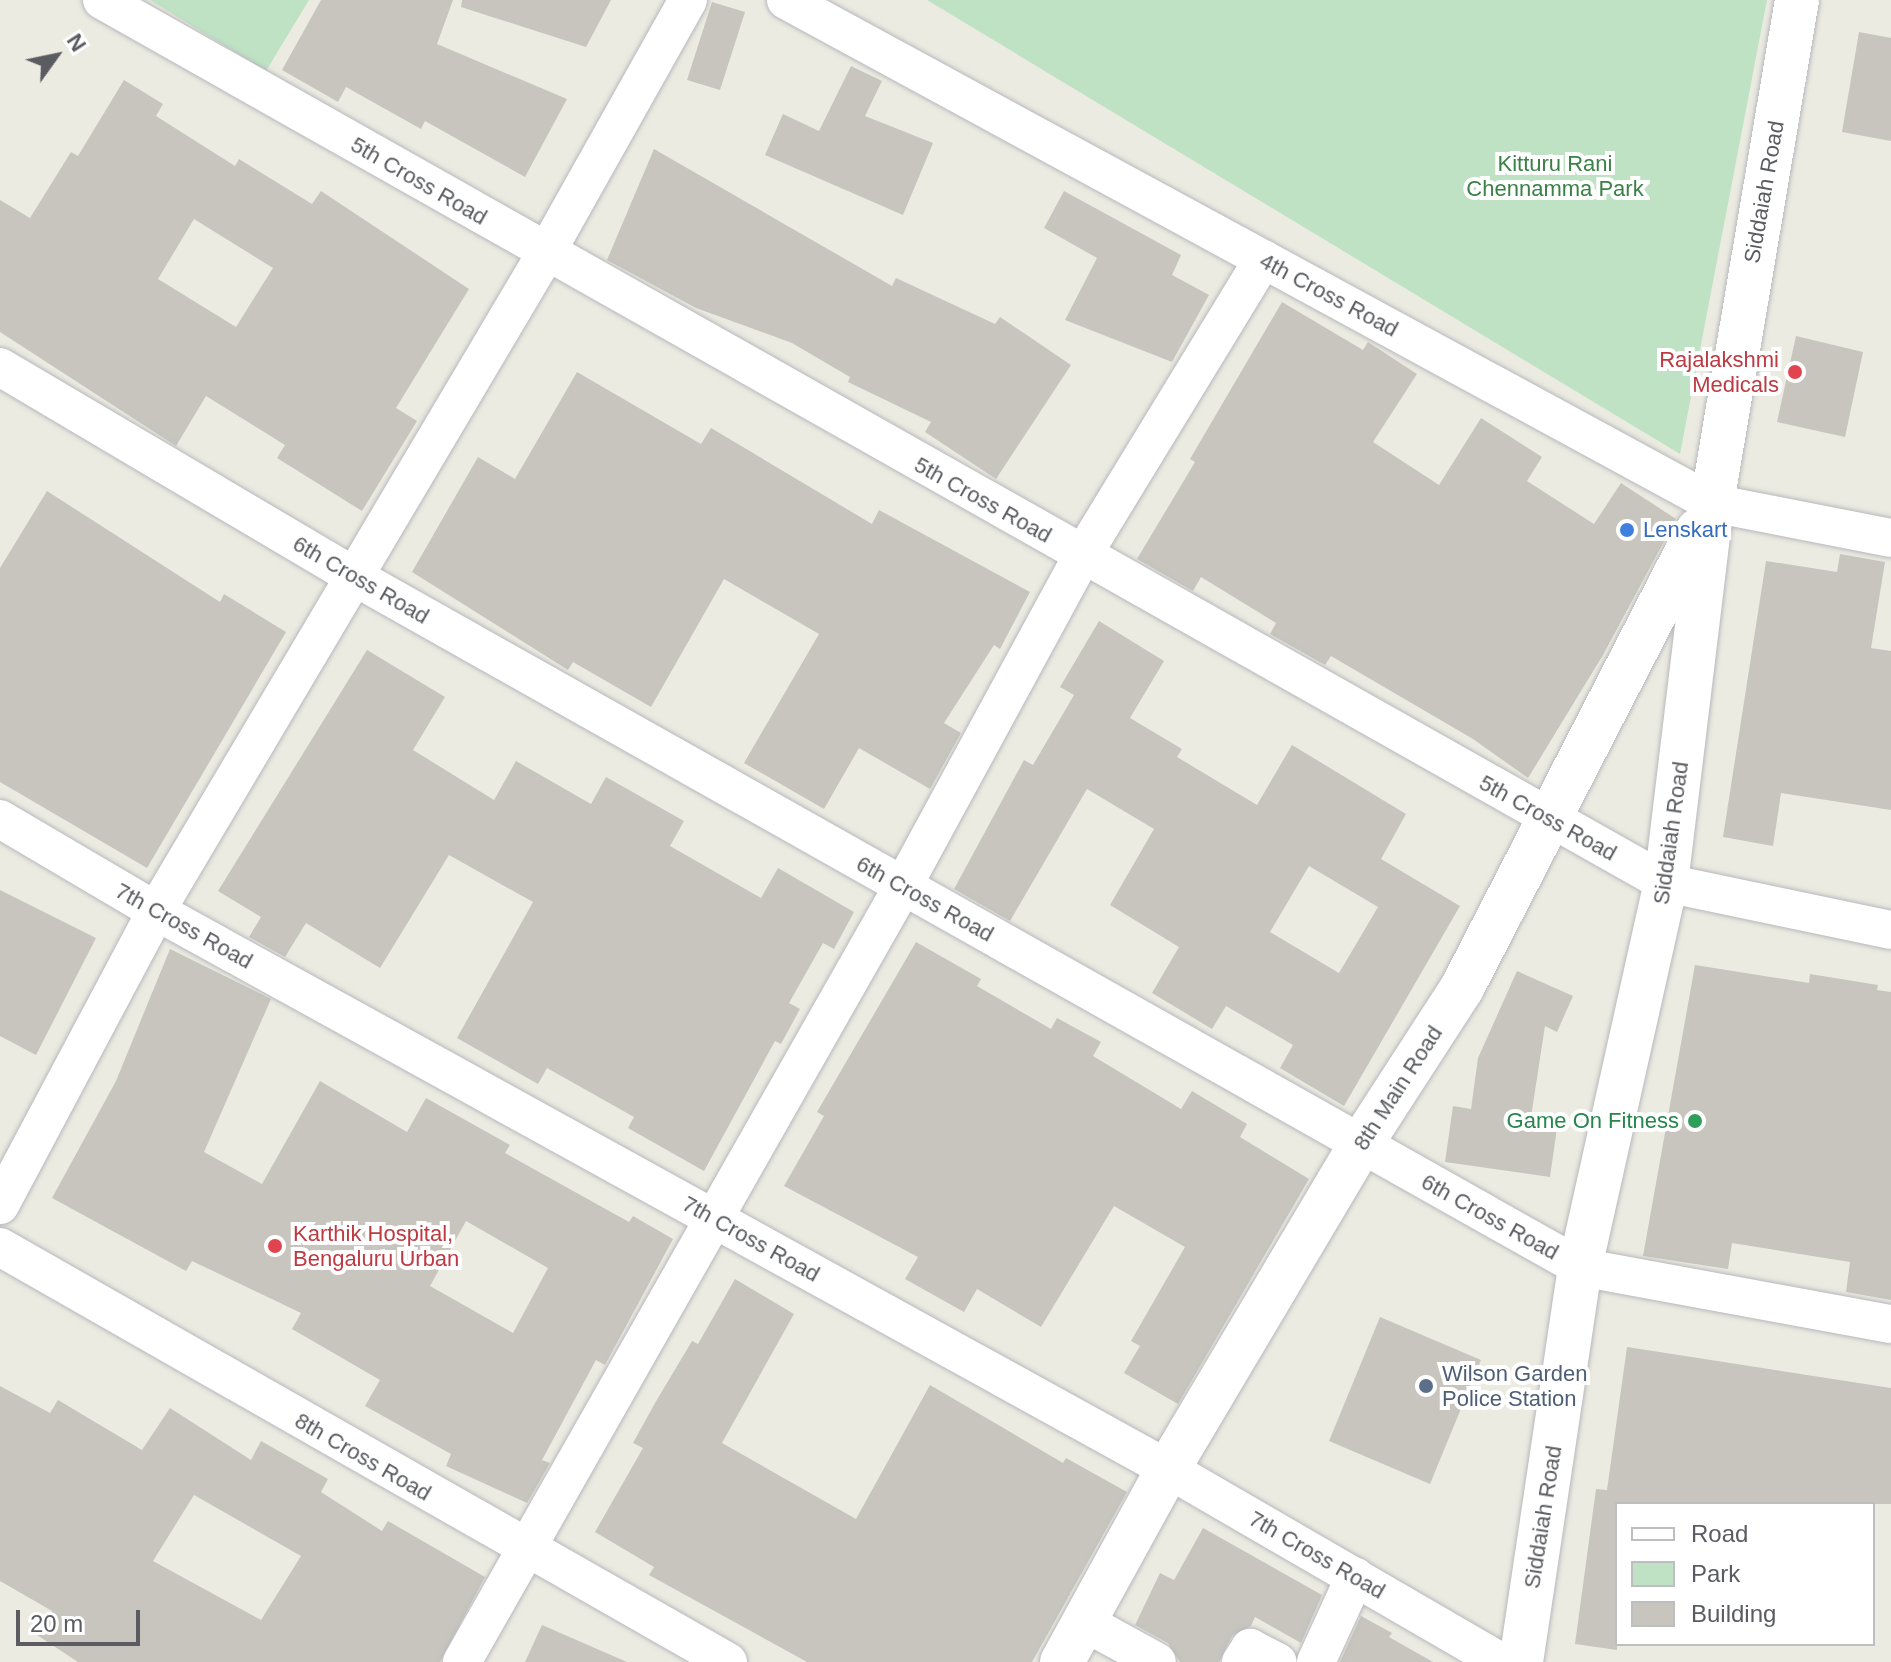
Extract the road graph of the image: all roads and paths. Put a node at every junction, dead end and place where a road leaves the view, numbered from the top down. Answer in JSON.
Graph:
{"nodes":[{"id":1,"x":102,"y":0,"type":"edge"},
{"id":2,"x":688,"y":0,"type":"edge"},
{"id":3,"x":786,"y":0,"type":"edge"},
{"id":4,"x":1797,"y":0,"type":"edge"},
{"id":5,"x":546,"y":253,"type":"junction"},
{"id":6,"x":1263,"y":259,"type":"junction"},
{"id":7,"x":0,"y":367,"type":"edge"},
{"id":8,"x":1712,"y":503,"type":"junction"},
{"id":9,"x":1891,"y":538,"type":"edge"},
{"id":10,"x":1082,"y":556,"type":"junction"},
{"id":11,"x":355,"y":577,"type":"junction"},
{"id":12,"x":0,"y":819,"type":"edge"},
{"id":13,"x":1552,"y":821,"type":"junction"},
{"id":14,"x":1666,"y":883,"type":"junction"},
{"id":15,"x":903,"y":886,"type":"junction"},
{"id":16,"x":156,"y":911,"type":"junction"},
{"id":17,"x":1891,"y":930,"type":"edge"},
{"id":18,"x":1361,"y":1144,"type":"junction"},
{"id":19,"x":0,"y":1205,"type":"edge"},
{"id":20,"x":713,"y":1218,"type":"junction"},
{"id":21,"x":0,"y":1247,"type":"edge"},
{"id":22,"x":1580,"y":1267,"type":"junction"},
{"id":23,"x":1891,"y":1324,"type":"edge"},
{"id":24,"x":1168,"y":1469,"type":"junction"},
{"id":25,"x":526,"y":1551,"type":"junction"},
{"id":26,"x":1355,"y":1577,"type":"junction"},
{"id":27,"x":1084,"y":1622,"type":"junction"},
{"id":28,"x":462,"y":1662,"type":"edge"},
{"id":29,"x":728,"y":1662,"type":"edge"},
{"id":30,"x":1062,"y":1662,"type":"edge"},
{"id":31,"x":1157,"y":1662,"type":"edge"},
{"id":32,"x":1241,"y":1662,"type":"edge"},
{"id":33,"x":1278,"y":1662,"type":"edge"},
{"id":34,"x":1316,"y":1662,"type":"edge"},
{"id":35,"x":1501,"y":1662,"type":"edge"},
{"id":36,"x":1521,"y":1662,"type":"edge"}],
"edges":[{"from":1,"to":5,"type":"street","name":"5th Cross Road"},
{"from":2,"to":5,"type":"street"},
{"from":3,"to":6,"type":"street","name":"4th Cross Road"},
{"from":4,"to":8,"type":"main road","name":"Siddaiah Road"},
{"from":5,"to":10,"type":"street","name":"5th Cross Road"},
{"from":5,"to":11,"type":"street"},
{"from":6,"to":8,"type":"street","name":"4th Cross Road"},
{"from":6,"to":10,"type":"street"},
{"from":7,"to":11,"type":"street","name":"6th Cross Road"},
{"from":8,"to":9,"type":"street","name":"4th Cross Road"},
{"from":8,"to":13,"type":"main road","name":"8th Main Road"},
{"from":8,"to":14,"type":"main road","name":"Siddaiah Road"},
{"from":10,"to":13,"type":"street","name":"5th Cross Road"},
{"from":10,"to":15,"type":"street"},
{"from":11,"to":15,"type":"street","name":"6th Cross Road"},
{"from":11,"to":16,"type":"street"},
{"from":12,"to":16,"type":"street","name":"7th Cross Road"},
{"from":13,"to":14,"type":"street","name":"5th Cross Road"},
{"from":13,"to":18,"type":"main road","name":"8th Main Road"},
{"from":14,"to":17,"type":"street","name":"5th Cross Road"},
{"from":14,"to":22,"type":"main road","name":"Siddaiah Road"},
{"from":15,"to":18,"type":"street","name":"6th Cross Road"},
{"from":15,"to":20,"type":"street"},
{"from":16,"to":19,"type":"street"},
{"from":16,"to":20,"type":"street","name":"7th Cross Road"},
{"from":18,"to":22,"type":"street","name":"6th Cross Road"},
{"from":18,"to":24,"type":"main road","name":"8th Main Road"},
{"from":20,"to":24,"type":"street","name":"7th Cross Road"},
{"from":20,"to":25,"type":"street"},
{"from":21,"to":25,"type":"street","name":"8th Cross Road"},
{"from":22,"to":23,"type":"street","name":"6th Cross Road"},
{"from":22,"to":36,"type":"main road","name":"Siddaiah Road"},
{"from":24,"to":26,"type":"street","name":"7th Cross Road"},
{"from":24,"to":27,"type":"main road","name":"8th Main Road"},
{"from":25,"to":28,"type":"street"},
{"from":25,"to":29,"type":"street","name":"8th Cross Road"},
{"from":26,"to":34,"type":"street"},
{"from":26,"to":35,"type":"street","name":"7th Cross Road"},
{"from":27,"to":30,"type":"main road","name":"8th Main Road"},
{"from":27,"to":31,"type":"street"},
{"from":32,"to":33,"type":"street"}]}
